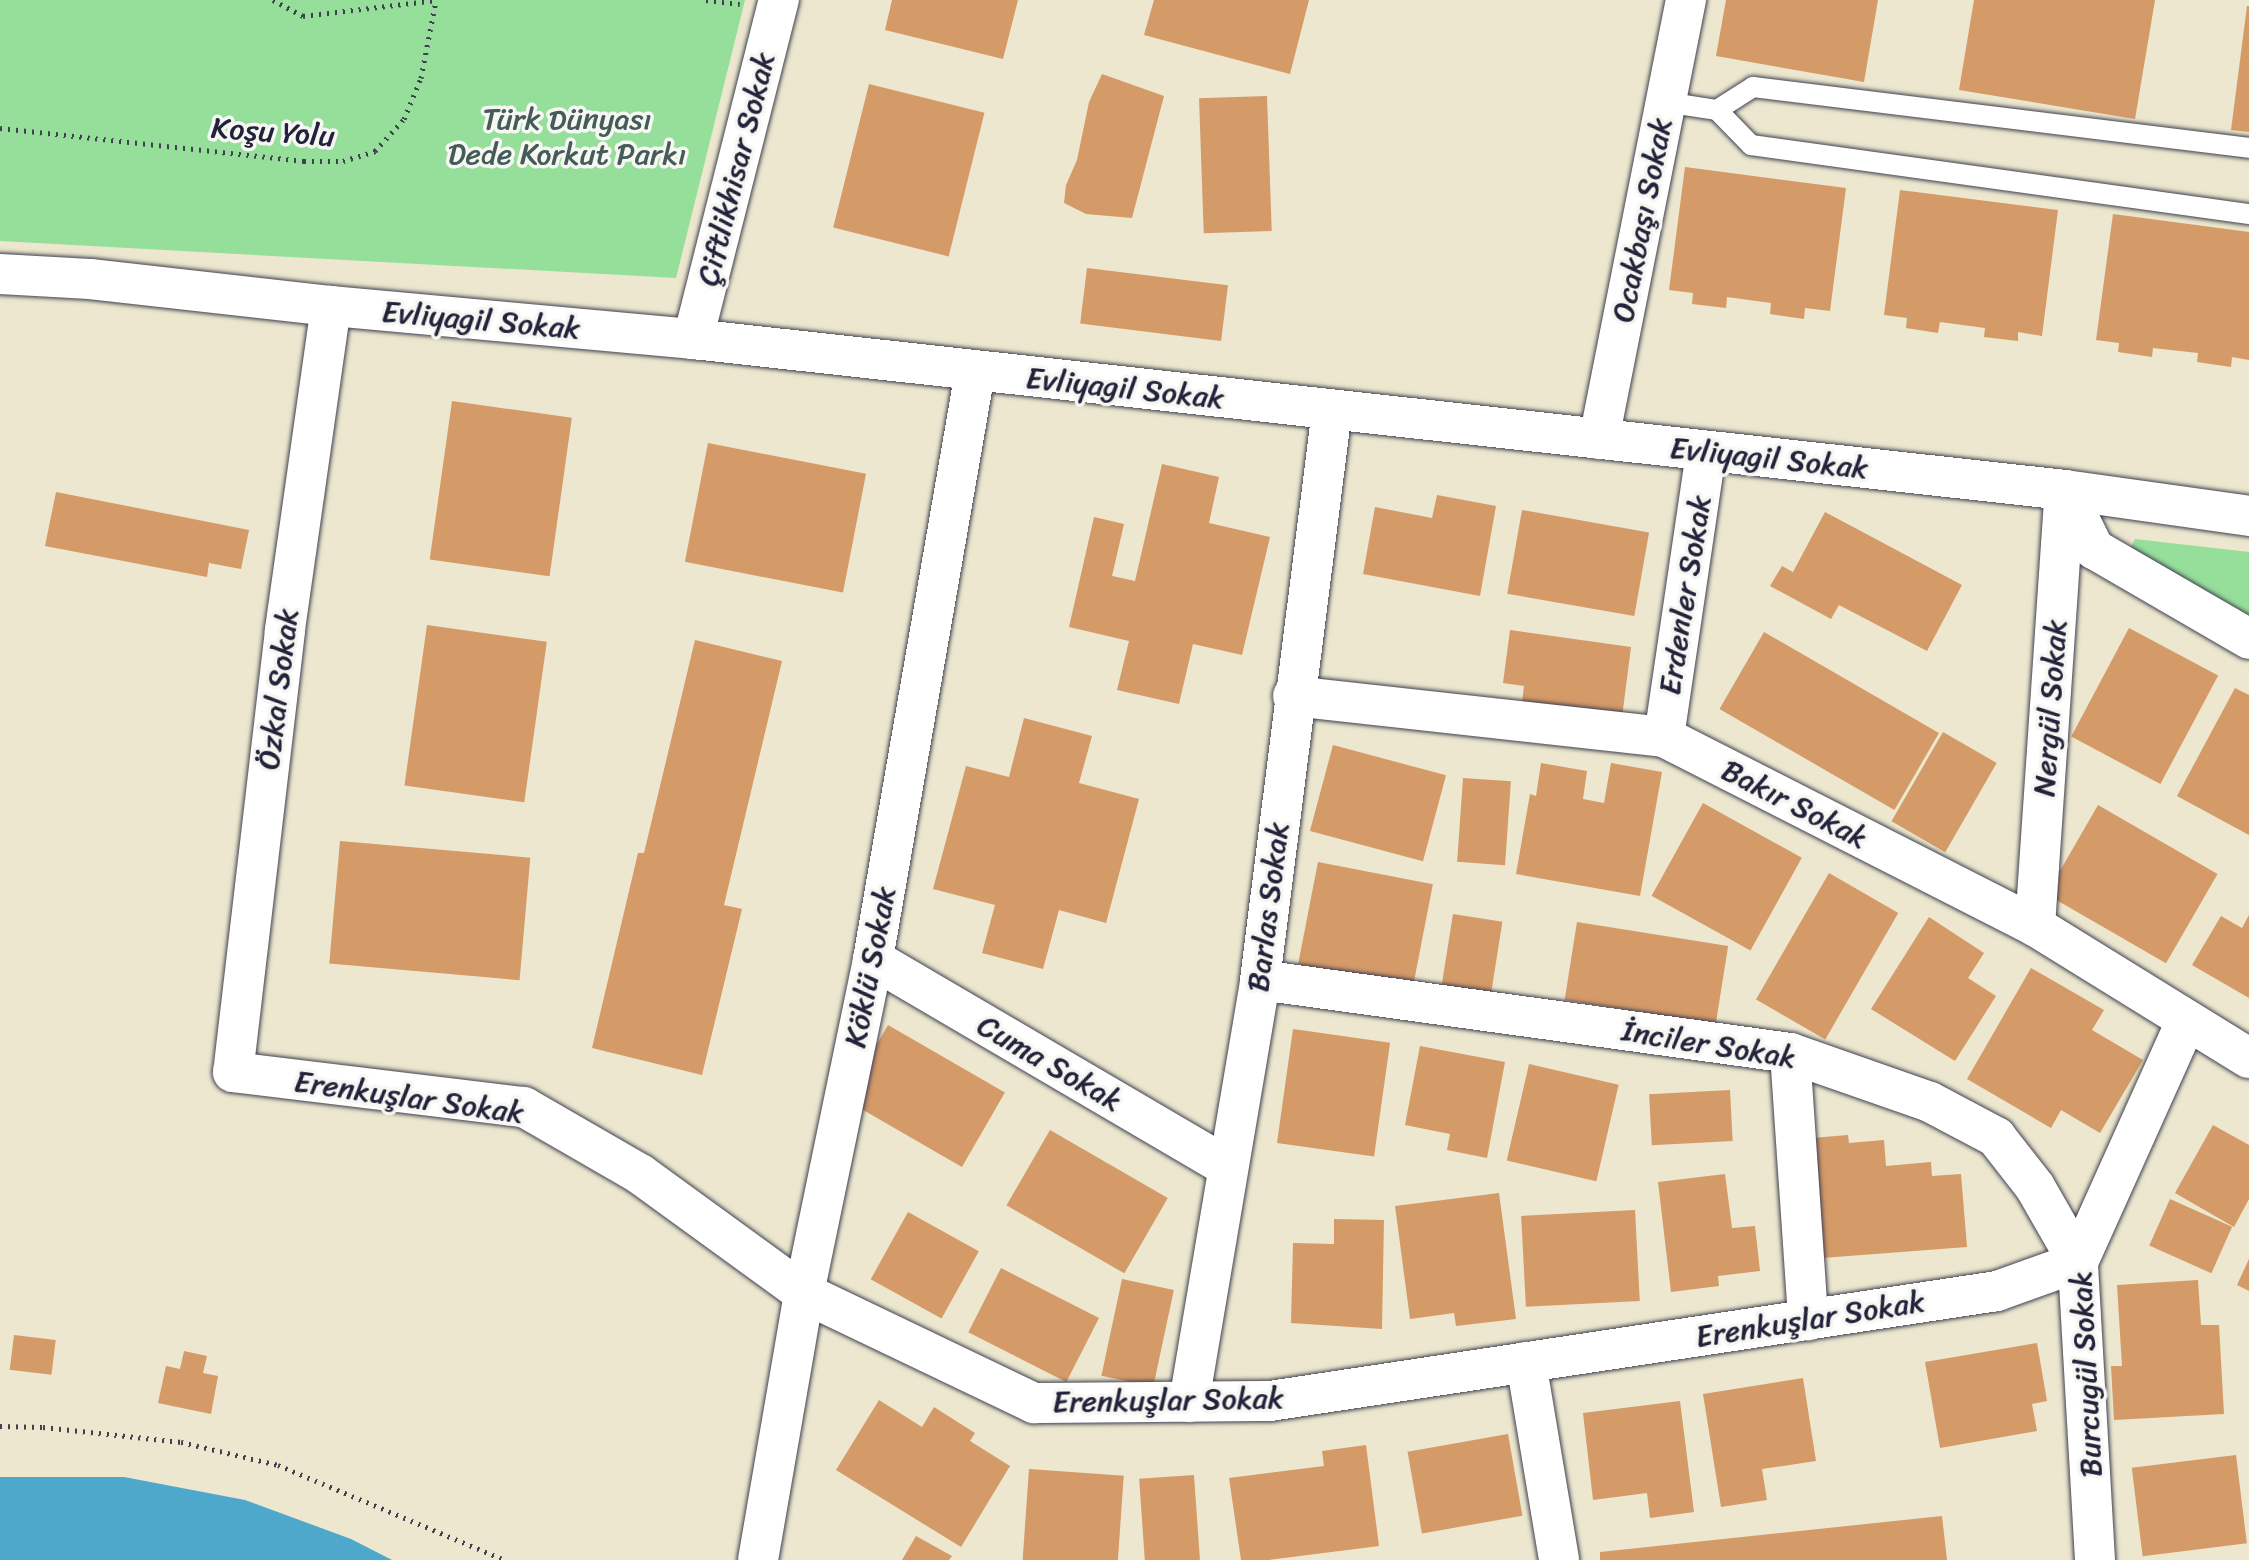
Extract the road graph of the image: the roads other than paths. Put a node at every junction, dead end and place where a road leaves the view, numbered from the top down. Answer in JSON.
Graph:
{"nodes":[{"id":1,"x":779,"y":0,"type":"edge"},
{"id":2,"x":1686,"y":0,"type":"edge"},
{"id":3,"x":1665,"y":102,"type":"junction"},
{"id":4,"x":1717,"y":110,"type":"junction"},
{"id":5,"x":2249,"y":148,"type":"edge"},
{"id":6,"x":2249,"y":214,"type":"edge"},
{"id":7,"x":0,"y":274,"type":"edge"},
{"id":8,"x":331,"y":306,"type":"junction"},
{"id":9,"x":693,"y":339,"type":"junction"},
{"id":10,"x":975,"y":372,"type":"junction"},
{"id":11,"x":1332,"y":410,"type":"junction"},
{"id":12,"x":1599,"y":439,"type":"junction"},
{"id":13,"x":1706,"y":452,"type":"junction"},
{"id":14,"x":2065,"y":490,"type":"junction"},
{"id":15,"x":2249,"y":516,"type":"edge"},
{"id":16,"x":2249,"y":639,"type":"edge"},
{"id":17,"x":1293,"y":696,"type":"junction"},
{"id":18,"x":1664,"y":737,"type":"junction"},
{"id":19,"x":2035,"y":926,"type":"junction"},
{"id":20,"x":873,"y":959,"type":"junction"},
{"id":21,"x":1260,"y":980,"type":"junction"},
{"id":22,"x":2187,"y":1020,"type":"junction"},
{"id":23,"x":1790,"y":1053,"type":"junction"},
{"id":24,"x":2249,"y":1058,"type":"edge"},
{"id":25,"x":233,"y":1072,"type":"joint"},
{"id":26,"x":1227,"y":1167,"type":"junction"},
{"id":27,"x":2078,"y":1262,"type":"junction"},
{"id":28,"x":804,"y":1293,"type":"junction"},
{"id":29,"x":1808,"y":1320,"type":"junction"},
{"id":30,"x":1526,"y":1362,"type":"junction"},
{"id":31,"x":1189,"y":1402,"type":"junction"},
{"id":32,"x":758,"y":1560,"type":"edge"},
{"id":33,"x":1559,"y":1560,"type":"edge"},
{"id":34,"x":2095,"y":1560,"type":"edge"}],
"edges":[{"from":1,"to":9,"type":"street","name":"Çiftlikhisar Sokak"},
{"from":2,"to":3,"type":"street","name":"Ocakbaşı Sokak"},
{"from":3,"to":4,"type":"lane"},
{"from":3,"to":12,"type":"street","name":"Ocakbaşı Sokak"},
{"from":4,"to":5,"type":"lane"},
{"from":4,"to":6,"type":"lane"},
{"from":7,"to":8,"type":"street","name":"Evliyagil Sokak"},
{"from":8,"to":9,"type":"street","name":"Evliyagil Sokak"},
{"from":8,"to":25,"type":"street","name":"Özkal Sokak"},
{"from":9,"to":10,"type":"street","name":"Evliyagil Sokak"},
{"from":10,"to":11,"type":"street","name":"Evliyagil Sokak"},
{"from":10,"to":20,"type":"street","name":"Köklü Sokak"},
{"from":11,"to":12,"type":"street","name":"Evliyagil Sokak"},
{"from":11,"to":17,"type":"street","name":"Barlas Sokak"},
{"from":12,"to":13,"type":"street","name":"Evliyagil Sokak"},
{"from":13,"to":14,"type":"street","name":"Evliyagil Sokak"},
{"from":13,"to":18,"type":"street","name":"Erdenler Sokak"},
{"from":14,"to":15,"type":"street","name":"Evliyagil Sokak"},
{"from":14,"to":16,"type":"street"},
{"from":14,"to":19,"type":"street","name":"Nergül Sokak"},
{"from":17,"to":18,"type":"street","name":"Bakır Sokak"},
{"from":17,"to":21,"type":"street","name":"Barlas Sokak"},
{"from":18,"to":19,"type":"street","name":"Bakır Sokak"},
{"from":19,"to":22,"type":"street","name":"Bakır Sokak"},
{"from":20,"to":26,"type":"street","name":"Cuma Sokak"},
{"from":20,"to":28,"type":"street","name":"Köklü Sokak"},
{"from":21,"to":23,"type":"street","name":"İnciler Sokak"},
{"from":21,"to":26,"type":"street","name":"Barlas Sokak"},
{"from":22,"to":24,"type":"street","name":"Bakır Sokak"},
{"from":22,"to":27,"type":"street","name":"Burcugül Sokak"},
{"from":23,"to":27,"type":"street","name":"İnciler Sokak"},
{"from":23,"to":29,"type":"street"},
{"from":25,"to":28,"type":"street","name":"Erenkuşlar Sokak"},
{"from":26,"to":31,"type":"street","name":"Barlas Sokak"},
{"from":27,"to":29,"type":"street","name":"Erenkuşlar Sokak"},
{"from":27,"to":34,"type":"street","name":"Burcugül Sokak"},
{"from":28,"to":31,"type":"street","name":"Erenkuşlar Sokak"},
{"from":28,"to":32,"type":"street","name":"Köklü Sokak"},
{"from":29,"to":30,"type":"street","name":"Erenkuşlar Sokak"},
{"from":30,"to":31,"type":"street","name":"Erenkuşlar Sokak"},
{"from":30,"to":33,"type":"street"}]}
